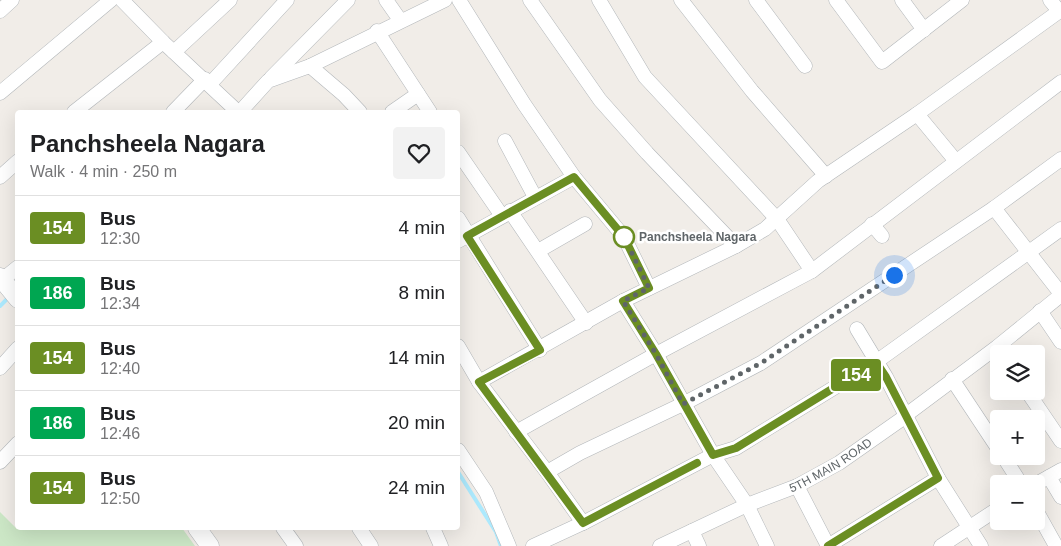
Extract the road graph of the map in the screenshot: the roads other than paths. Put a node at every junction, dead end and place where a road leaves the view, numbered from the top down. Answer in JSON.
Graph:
{"nodes":[{"id":1,"x":12,"y":0,"type":"edge"},
{"id":2,"x":111,"y":0,"type":"edge"},
{"id":3,"x":122,"y":0,"type":"edge"},
{"id":4,"x":230,"y":0,"type":"edge"},
{"id":5,"x":287,"y":0,"type":"edge"},
{"id":6,"x":348,"y":0,"type":"edge"},
{"id":7,"x":386,"y":0,"type":"edge"},
{"id":8,"x":444,"y":0,"type":"edge"},
{"id":9,"x":459,"y":0,"type":"edge"},
{"id":10,"x":530,"y":0,"type":"edge"},
{"id":11,"x":599,"y":0,"type":"edge"},
{"id":12,"x":681,"y":0,"type":"edge"},
{"id":13,"x":756,"y":0,"type":"edge"},
{"id":14,"x":836,"y":0,"type":"edge"},
{"id":15,"x":902,"y":0,"type":"edge"},
{"id":16,"x":962,"y":0,"type":"edge"},
{"id":17,"x":1050,"y":0,"type":"edge"},
{"id":18,"x":0,"y":11,"type":"edge"},
{"id":19,"x":1060,"y":11,"type":"edge"},
{"id":20,"x":400,"y":20,"type":"junction"},
{"id":21,"x":924,"y":30,"type":"junction"},
{"id":22,"x":377,"y":32,"type":"junction"},
{"id":23,"x":163,"y":42,"type":"junction"},
{"id":24,"x":174,"y":52,"type":"junction"},
{"id":25,"x":310,"y":66,"type":"junction"},
{"id":26,"x":805,"y":66,"type":"dead end"},
{"id":27,"x":268,"y":81,"type":"junction"},
{"id":28,"x":207,"y":82,"type":"junction"},
{"id":29,"x":1061,"y":82,"type":"edge"},
{"id":30,"x":0,"y":93,"type":"edge"},
{"id":31,"x":418,"y":94,"type":"junction"},
{"id":32,"x":77,"y":110,"type":"edge"},
{"id":33,"x":175,"y":110,"type":"edge"},
{"id":34,"x":237,"y":110,"type":"edge"},
{"id":35,"x":241,"y":110,"type":"edge"},
{"id":36,"x":358,"y":110,"type":"edge"},
{"id":37,"x":395,"y":110,"type":"edge"},
{"id":38,"x":429,"y":110,"type":"edge"},
{"id":39,"x":917,"y":114,"type":"junction"},
{"id":40,"x":506,"y":142,"type":"dead end"},
{"id":41,"x":460,"y":155,"type":"edge"},
{"id":42,"x":1061,"y":159,"type":"edge"},
{"id":43,"x":955,"y":160,"type":"junction"},
{"id":44,"x":15,"y":164,"type":"edge"},
{"id":45,"x":826,"y":176,"type":"junction"},
{"id":46,"x":0,"y":177,"type":"edge"},
{"id":47,"x":574,"y":177,"type":"junction"},
{"id":48,"x":535,"y":198,"type":"junction"},
{"id":49,"x":994,"y":208,"type":"junction"},
{"id":50,"x":506,"y":213,"type":"junction"},
{"id":51,"x":777,"y":219,"type":"junction"},
{"id":52,"x":585,"y":224,"type":"dead end"},
{"id":53,"x":872,"y":224,"type":"junction"},
{"id":54,"x":1061,"y":229,"type":"edge"},
{"id":55,"x":882,"y":236,"type":"dead end"},
{"id":56,"x":462,"y":239,"type":"edge"},
{"id":57,"x":736,"y":246,"type":"junction"},
{"id":58,"x":538,"y":251,"type":"junction"},
{"id":59,"x":1030,"y":254,"type":"junction"},
{"id":60,"x":812,"y":271,"type":"junction"},
{"id":61,"x":15,"y":274,"type":"edge"},
{"id":62,"x":649,"y":288,"type":"junction"},
{"id":63,"x":9,"y":289,"type":"edge"},
{"id":64,"x":1061,"y":294,"type":"edge"},
{"id":65,"x":623,"y":301,"type":"junction"},
{"id":66,"x":1040,"y":311,"type":"junction"},
{"id":67,"x":586,"y":323,"type":"junction"},
{"id":68,"x":857,"y":329,"type":"dead end"},
{"id":69,"x":1061,"y":342,"type":"edge"},
{"id":70,"x":1005,"y":345,"type":"edge"},
{"id":71,"x":460,"y":349,"type":"edge"},
{"id":72,"x":540,"y":350,"type":"junction"},
{"id":73,"x":15,"y":351,"type":"edge"},
{"id":74,"x":656,"y":354,"type":"junction"},
{"id":75,"x":990,"y":356,"type":"edge"},
{"id":76,"x":876,"y":362,"type":"junction"},
{"id":77,"x":0,"y":368,"type":"edge"},
{"id":78,"x":952,"y":379,"type":"junction"},
{"id":79,"x":479,"y":382,"type":"junction"},
{"id":80,"x":1034,"y":400,"type":"edge"},
{"id":81,"x":683,"y":404,"type":"junction"},
{"id":82,"x":906,"y":415,"type":"junction"},
{"id":83,"x":516,"y":432,"type":"junction"},
{"id":84,"x":990,"y":436,"type":"edge"},
{"id":85,"x":1061,"y":441,"type":"edge"},
{"id":86,"x":15,"y":446,"type":"edge"},
{"id":87,"x":460,"y":453,"type":"edge"},
{"id":88,"x":713,"y":455,"type":"junction"},
{"id":89,"x":0,"y":462,"type":"edge"},
{"id":90,"x":547,"y":472,"type":"junction"},
{"id":91,"x":1055,"y":473,"type":"edge"},
{"id":92,"x":938,"y":478,"type":"junction"},
{"id":93,"x":796,"y":486,"type":"junction"},
{"id":94,"x":1061,"y":497,"type":"edge"},
{"id":95,"x":747,"y":505,"type":"junction"},
{"id":96,"x":990,"y":514,"type":"edge"},
{"id":97,"x":583,"y":523,"type":"junction"},
{"id":98,"x":970,"y":526,"type":"junction"},
{"id":99,"x":1045,"y":526,"type":"edge"},
{"id":100,"x":199,"y":530,"type":"edge"},
{"id":101,"x":284,"y":530,"type":"edge"},
{"id":102,"x":360,"y":530,"type":"edge"},
{"id":103,"x":434,"y":530,"type":"edge"},
{"id":104,"x":692,"y":531,"type":"junction"},
{"id":105,"x":210,"y":546,"type":"edge"},
{"id":106,"x":296,"y":546,"type":"edge"},
{"id":107,"x":371,"y":546,"type":"edge"},
{"id":108,"x":442,"y":546,"type":"edge"},
{"id":109,"x":509,"y":546,"type":"edge"},
{"id":110,"x":533,"y":546,"type":"edge"},
{"id":111,"x":660,"y":546,"type":"edge"},
{"id":112,"x":699,"y":546,"type":"edge"},
{"id":113,"x":767,"y":546,"type":"edge"},
{"id":114,"x":828,"y":546,"type":"edge"},
{"id":115,"x":941,"y":546,"type":"edge"},
{"id":116,"x":982,"y":546,"type":"edge"},
{"id":117,"x":1056,"y":546,"type":"edge"}],
"edges":[{"from":1,"to":18,"type":"street"},
{"from":2,"to":30,"type":"street"},
{"from":3,"to":23,"type":"street"},
{"from":4,"to":24,"type":"street"},
{"from":5,"to":28,"type":"street"},
{"from":6,"to":27,"type":"street"},
{"from":7,"to":20,"type":"street"},
{"from":8,"to":20,"type":"street"},
{"from":9,"to":47,"type":"street"},
{"from":10,"to":57,"type":"street"},
{"from":11,"to":51,"type":"street"},
{"from":12,"to":45,"type":"street"},
{"from":13,"to":26,"type":"street"},
{"from":14,"to":21,"type":"street"},
{"from":15,"to":21,"type":"street"},
{"from":16,"to":21,"type":"street"},
{"from":17,"to":19,"type":"street"},
{"from":19,"to":39,"type":"street"},
{"from":20,"to":22,"type":"street"},
{"from":22,"to":25,"type":"street"},
{"from":22,"to":31,"type":"street"},
{"from":23,"to":24,"type":"street"},
{"from":23,"to":32,"type":"street"},
{"from":24,"to":28,"type":"street"},
{"from":25,"to":27,"type":"street"},
{"from":25,"to":36,"type":"street"},
{"from":27,"to":35,"type":"street"},
{"from":28,"to":33,"type":"street"},
{"from":28,"to":34,"type":"street"},
{"from":29,"to":43,"type":"street"},
{"from":31,"to":37,"type":"street"},
{"from":31,"to":38,"type":"street"},
{"from":39,"to":43,"type":"street"},
{"from":39,"to":45,"type":"street"},
{"from":40,"to":48,"type":"street"},
{"from":41,"to":50,"type":"street"},
{"from":42,"to":49,"type":"street"},
{"from":43,"to":53,"type":"street"},
{"from":44,"to":46,"type":"street"},
{"from":45,"to":51,"type":"street"},
{"from":47,"to":48,"type":"street"},
{"from":47,"to":62,"type":"street"},
{"from":48,"to":50,"type":"street"},
{"from":49,"to":59,"type":"street"},
{"from":49,"to":81,"type":"street"},
{"from":50,"to":56,"type":"street"},
{"from":50,"to":58,"type":"street"},
{"from":51,"to":57,"type":"street"},
{"from":51,"to":60,"type":"street"},
{"from":52,"to":58,"type":"street"},
{"from":53,"to":55,"type":"street"},
{"from":53,"to":60,"type":"street"},
{"from":54,"to":59,"type":"street"},
{"from":56,"to":72,"type":"street"},
{"from":57,"to":62,"type":"street"},
{"from":58,"to":67,"type":"street"},
{"from":59,"to":64,"type":"street"},
{"from":59,"to":76,"type":"street"},
{"from":60,"to":74,"type":"street"},
{"from":61,"to":63,"type":"street"},
{"from":62,"to":65,"type":"street"},
{"from":64,"to":66,"type":"street","name":"5TH MAIN ROAD"},
{"from":65,"to":67,"type":"street"},
{"from":65,"to":74,"type":"street"},
{"from":66,"to":69,"type":"street"},
{"from":66,"to":70,"type":"street","name":"5TH MAIN ROAD"},
{"from":67,"to":72,"type":"street"},
{"from":68,"to":76,"type":"street"},
{"from":71,"to":79,"type":"street"},
{"from":72,"to":79,"type":"street"},
{"from":73,"to":77,"type":"street"},
{"from":74,"to":81,"type":"street"},
{"from":74,"to":83,"type":"street"},
{"from":75,"to":78,"type":"street","name":"5TH MAIN ROAD"},
{"from":76,"to":82,"type":"street"},
{"from":76,"to":88,"type":"street"},
{"from":78,"to":82,"type":"street","name":"5TH MAIN ROAD"},
{"from":78,"to":84,"type":"street"},
{"from":79,"to":83,"type":"street"},
{"from":80,"to":85,"type":"street"},
{"from":81,"to":88,"type":"street"},
{"from":81,"to":90,"type":"street"},
{"from":82,"to":92,"type":"street"},
{"from":82,"to":93,"type":"street","name":"5TH MAIN ROAD"},
{"from":83,"to":90,"type":"street"},
{"from":86,"to":89,"type":"street"},
{"from":87,"to":109,"type":"street"},
{"from":88,"to":95,"type":"street"},
{"from":88,"to":97,"type":"street"},
{"from":90,"to":97,"type":"street"},
{"from":91,"to":94,"type":"street"},
{"from":92,"to":98,"type":"street"},
{"from":92,"to":114,"type":"street"},
{"from":93,"to":95,"type":"street","name":"5TH MAIN ROAD"},
{"from":93,"to":114,"type":"street"},
{"from":95,"to":104,"type":"street","name":"5TH MAIN ROAD"},
{"from":95,"to":113,"type":"street"},
{"from":96,"to":98,"type":"street"},
{"from":97,"to":110,"type":"street"},
{"from":98,"to":115,"type":"street"},
{"from":98,"to":116,"type":"street"},
{"from":99,"to":117,"type":"street"},
{"from":100,"to":105,"type":"street"},
{"from":101,"to":106,"type":"street"},
{"from":102,"to":107,"type":"street"},
{"from":103,"to":108,"type":"street"},
{"from":104,"to":111,"type":"street","name":"5TH MAIN ROAD"},
{"from":104,"to":112,"type":"street"}]}
